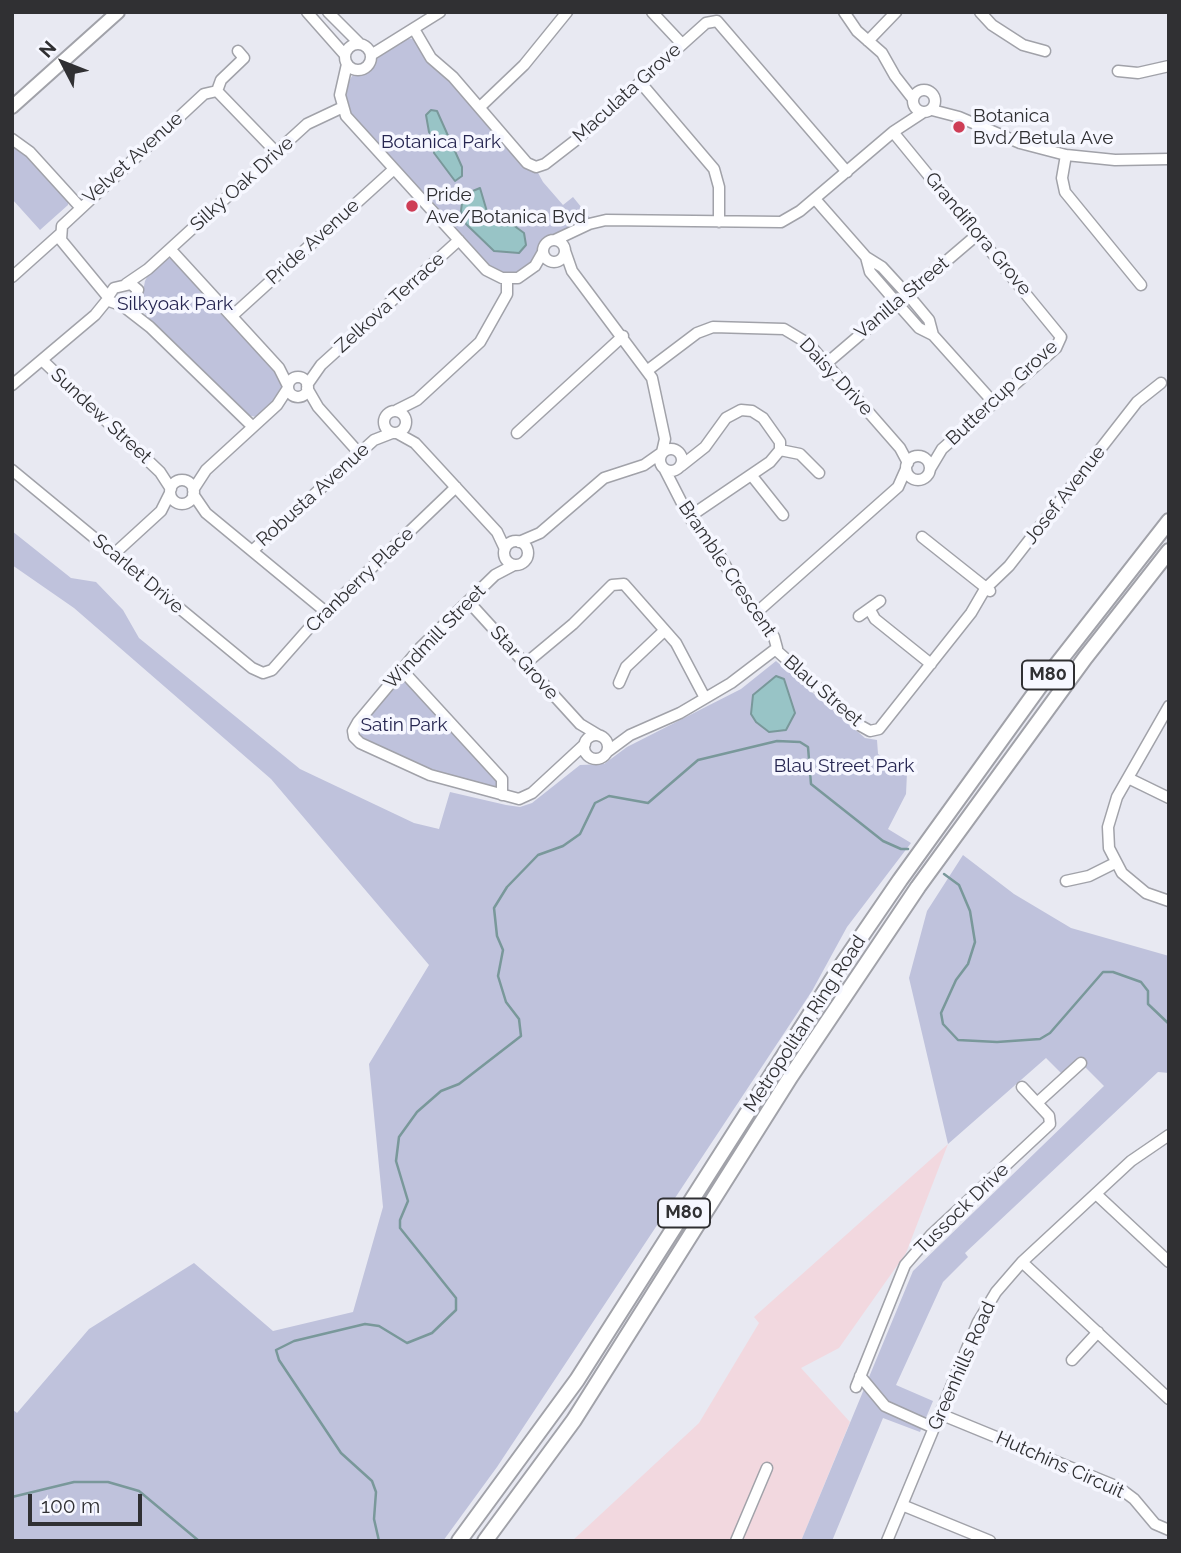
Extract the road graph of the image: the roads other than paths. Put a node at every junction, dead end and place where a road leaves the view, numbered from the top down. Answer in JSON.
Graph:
{"nodes":[{"id":1,"x":118,"y":12,"type":"edge"},
{"id":2,"x":307,"y":12,"type":"edge"},
{"id":3,"x":327,"y":12,"type":"edge"},
{"id":4,"x":440,"y":12,"type":"edge"},
{"id":5,"x":567,"y":12,"type":"edge"},
{"id":6,"x":652,"y":12,"type":"edge"},
{"id":7,"x":844,"y":12,"type":"edge"},
{"id":8,"x":896,"y":12,"type":"edge"},
{"id":9,"x":980,"y":12,"type":"edge"},
{"id":10,"x":716,"y":16,"type":"edge"},
{"id":11,"x":414,"y":29,"type":"junction"},
{"id":12,"x":868,"y":41,"type":"junction"},
{"id":13,"x":682,"y":44,"type":"junction"},
{"id":14,"x":366,"y":49,"type":"junction"},
{"id":15,"x":238,"y":51,"type":"dead end"},
{"id":16,"x":1045,"y":51,"type":"dead end"},
{"id":17,"x":350,"y":63,"type":"junction"},
{"id":18,"x":1169,"y":66,"type":"edge"},
{"id":19,"x":1118,"y":71,"type":"dead end"},
{"id":20,"x":640,"y":82,"type":"junction"},
{"id":21,"x":217,"y":91,"type":"junction"},
{"id":22,"x":935,"y":97,"type":"junction"},
{"id":23,"x":920,"y":104,"type":"junction"},
{"id":24,"x":12,"y":107,"type":"edge"},
{"id":25,"x":480,"y":107,"type":"junction"},
{"id":26,"x":341,"y":108,"type":"junction"},
{"id":27,"x":959,"y":117,"type":"junction"},
{"id":28,"x":24,"y":132,"type":"dead end"},
{"id":29,"x":893,"y":132,"type":"junction"},
{"id":30,"x":12,"y":139,"type":"edge"},
{"id":31,"x":30,"y":152,"type":"junction"},
{"id":32,"x":276,"y":152,"type":"junction"},
{"id":33,"x":1066,"y":155,"type":"junction"},
{"id":34,"x":1169,"y":159,"type":"edge"},
{"id":35,"x":394,"y":169,"type":"junction"},
{"id":36,"x":847,"y":172,"type":"junction"},
{"id":37,"x":814,"y":199,"type":"junction"},
{"id":38,"x":80,"y":206,"type":"junction"},
{"id":39,"x":719,"y":222,"type":"junction"},
{"id":40,"x":572,"y":233,"type":"junction"},
{"id":41,"x":60,"y":234,"type":"junction"},
{"id":42,"x":978,"y":234,"type":"junction"},
{"id":43,"x":459,"y":240,"type":"junction"},
{"id":44,"x":555,"y":240,"type":"junction"},
{"id":45,"x":170,"y":249,"type":"junction"},
{"id":46,"x":565,"y":250,"type":"junction"},
{"id":47,"x":543,"y":252,"type":"junction"},
{"id":48,"x":866,"y":257,"type":"junction"},
{"id":49,"x":12,"y":261,"type":"edge"},
{"id":50,"x":551,"y":262,"type":"junction"},
{"id":51,"x":535,"y":266,"type":"junction"},
{"id":52,"x":148,"y":269,"type":"junction"},
{"id":53,"x":572,"y":271,"type":"junction"},
{"id":54,"x":16,"y":273,"type":"edge"},
{"id":55,"x":94,"y":276,"type":"junction"},
{"id":56,"x":507,"y":279,"type":"junction"},
{"id":57,"x":122,"y":285,"type":"junction"},
{"id":58,"x":1141,"y":285,"type":"dead end"},
{"id":59,"x":906,"y":293,"type":"junction"},
{"id":60,"x":137,"y":294,"type":"junction"},
{"id":61,"x":114,"y":302,"type":"junction"},
{"id":62,"x":896,"y":302,"type":"junction"},
{"id":63,"x":232,"y":316,"type":"junction"},
{"id":64,"x":150,"y":327,"type":"junction"},
{"id":65,"x":933,"y":334,"type":"junction"},
{"id":66,"x":623,"y":336,"type":"junction"},
{"id":67,"x":1061,"y":337,"type":"joint"},
{"id":68,"x":42,"y":360,"type":"junction"},
{"id":69,"x":827,"y":363,"type":"junction"},
{"id":70,"x":321,"y":365,"type":"junction"},
{"id":71,"x":279,"y":368,"type":"junction"},
{"id":72,"x":648,"y":370,"type":"junction"},
{"id":73,"x":298,"y":377,"type":"junction"},
{"id":74,"x":1165,"y":379,"type":"edge"},
{"id":75,"x":12,"y":385,"type":"edge"},
{"id":76,"x":288,"y":387,"type":"junction"},
{"id":77,"x":307,"y":387,"type":"junction"},
{"id":78,"x":298,"y":396,"type":"junction"},
{"id":79,"x":417,"y":400,"type":"junction"},
{"id":80,"x":994,"y":403,"type":"junction"},
{"id":81,"x":276,"y":405,"type":"junction"},
{"id":82,"x":318,"y":407,"type":"junction"},
{"id":83,"x":397,"y":410,"type":"junction"},
{"id":84,"x":407,"y":420,"type":"junction"},
{"id":85,"x":384,"y":422,"type":"junction"},
{"id":86,"x":253,"y":426,"type":"junction"},
{"id":87,"x":395,"y":433,"type":"junction"},
{"id":88,"x":516,"y":433,"type":"dead end"},
{"id":89,"x":666,"y":439,"type":"junction"},
{"id":90,"x":374,"y":440,"type":"junction"},
{"id":91,"x":415,"y":443,"type":"junction"},
{"id":92,"x":942,"y":449,"type":"junction"},
{"id":93,"x":678,"y":450,"type":"junction"},
{"id":94,"x":780,"y":450,"type":"junction"},
{"id":95,"x":359,"y":453,"type":"junction"},
{"id":96,"x":662,"y":453,"type":"junction"},
{"id":97,"x":697,"y":453,"type":"junction"},
{"id":98,"x":913,"y":461,"type":"junction"},
{"id":99,"x":644,"y":465,"type":"junction"},
{"id":100,"x":679,"y":467,"type":"junction"},
{"id":101,"x":664,"y":469,"type":"junction"},
{"id":102,"x":930,"y":469,"type":"junction"},
{"id":103,"x":12,"y":470,"type":"edge"},
{"id":104,"x":206,"y":470,"type":"junction"},
{"id":105,"x":160,"y":472,"type":"junction"},
{"id":106,"x":819,"y":472,"type":"dead end"},
{"id":107,"x":752,"y":476,"type":"junction"},
{"id":108,"x":917,"y":480,"type":"junction"},
{"id":109,"x":184,"y":481,"type":"junction"},
{"id":110,"x":676,"y":486,"type":"junction"},
{"id":111,"x":456,"y":487,"type":"junction"},
{"id":112,"x":898,"y":487,"type":"junction"},
{"id":113,"x":170,"y":491,"type":"junction"},
{"id":114,"x":193,"y":492,"type":"junction"},
{"id":115,"x":182,"y":503,"type":"junction"},
{"id":116,"x":161,"y":511,"type":"junction"},
{"id":117,"x":206,"y":513,"type":"junction"},
{"id":118,"x":783,"y":515,"type":"dead end"},
{"id":119,"x":689,"y":517,"type":"junction"},
{"id":120,"x":1169,"y":521,"type":"edge"},
{"id":121,"x":497,"y":532,"type":"junction"},
{"id":122,"x":540,"y":533,"type":"junction"},
{"id":123,"x":922,"y":537,"type":"dead end"},
{"id":124,"x":518,"y":542,"type":"junction"},
{"id":125,"x":252,"y":551,"type":"junction"},
{"id":126,"x":505,"y":551,"type":"junction"},
{"id":127,"x":1169,"y":551,"type":"edge"},
{"id":128,"x":528,"y":552,"type":"junction"},
{"id":129,"x":114,"y":554,"type":"junction"},
{"id":130,"x":514,"y":565,"type":"junction"},
{"id":131,"x":495,"y":575,"type":"junction"},
{"id":132,"x":987,"y":589,"type":"junction"},
{"id":133,"x":468,"y":601,"type":"junction"},
{"id":134,"x":880,"y":601,"type":"dead end"},
{"id":135,"x":870,"y":610,"type":"junction"},
{"id":136,"x":326,"y":612,"type":"junction"},
{"id":137,"x":755,"y":613,"type":"junction"},
{"id":138,"x":859,"y":615,"type":"dead end"},
{"id":139,"x":664,"y":631,"type":"junction"},
{"id":140,"x":776,"y":650,"type":"junction"},
{"id":141,"x":525,"y":664,"type":"junction"},
{"id":142,"x":931,"y":664,"type":"junction"},
{"id":143,"x":401,"y":670,"type":"junction"},
{"id":144,"x":266,"y":673,"type":"joint"},
{"id":145,"x":619,"y":683,"type":"dead end"},
{"id":146,"x":705,"y":698,"type":"junction"},
{"id":147,"x":1169,"y":706,"type":"edge"},
{"id":148,"x":580,"y":724,"type":"junction"},
{"id":149,"x":870,"y":731,"type":"joint"},
{"id":150,"x":601,"y":736,"type":"junction"},
{"id":151,"x":630,"y":736,"type":"junction"},
{"id":152,"x":586,"y":743,"type":"junction"},
{"id":153,"x":607,"y":752,"type":"junction"},
{"id":154,"x":590,"y":757,"type":"junction"},
{"id":155,"x":571,"y":759,"type":"junction"},
{"id":156,"x":1128,"y":778,"type":"junction"},
{"id":157,"x":502,"y":796,"type":"junction"},
{"id":158,"x":1169,"y":798,"type":"edge"},
{"id":159,"x":1115,"y":863,"type":"junction"},
{"id":160,"x":1066,"y":881,"type":"dead end"},
{"id":161,"x":1169,"y":901,"type":"edge"},
{"id":162,"x":1081,"y":1063,"type":"dead end"},
{"id":163,"x":1022,"y":1087,"type":"dead end"},
{"id":164,"x":1037,"y":1102,"type":"junction"},
{"id":165,"x":1169,"y":1135,"type":"edge"},
{"id":166,"x":1096,"y":1194,"type":"junction"},
{"id":167,"x":1023,"y":1262,"type":"junction"},
{"id":168,"x":1169,"y":1262,"type":"edge"},
{"id":169,"x":1098,"y":1332,"type":"junction"},
{"id":170,"x":1072,"y":1360,"type":"dead end"},
{"id":171,"x":860,"y":1376,"type":"junction"},
{"id":172,"x":856,"y":1387,"type":"dead end"},
{"id":173,"x":1169,"y":1399,"type":"edge"},
{"id":174,"x":940,"y":1414,"type":"junction"},
{"id":175,"x":934,"y":1428,"type":"junction"},
{"id":176,"x":767,"y":1468,"type":"dead end"},
{"id":177,"x":902,"y":1505,"type":"junction"},
{"id":178,"x":1169,"y":1530,"type":"edge"},
{"id":179,"x":459,"y":1541,"type":"edge"},
{"id":180,"x":485,"y":1541,"type":"edge"},
{"id":181,"x":736,"y":1541,"type":"edge"},
{"id":182,"x":887,"y":1541,"type":"edge"},
{"id":183,"x":990,"y":1541,"type":"edge"}],
"edges":[{"from":1,"to":24,"type":"main road"},
{"from":2,"to":17,"type":"street"},
{"from":3,"to":14,"type":"street"},
{"from":4,"to":11,"type":"street"},
{"from":5,"to":25,"type":"street"},
{"from":6,"to":13,"type":"street"},
{"from":7,"to":12,"type":"street"},
{"from":8,"to":12,"type":"street"},
{"from":9,"to":16,"type":"street"},
{"from":10,"to":13,"type":"street","name":"Maculata Grove"},
{"from":10,"to":36,"type":"street","name":"Maculata Grove"},
{"from":11,"to":14,"type":"street"},
{"from":11,"to":25,"type":"street"},
{"from":12,"to":23,"type":"street"},
{"from":13,"to":20,"type":"street","name":"Maculata Grove"},
{"from":14,"to":17,"type":"street"},
{"from":14,"to":17,"type":"street"},
{"from":15,"to":21,"type":"street","name":"Velvet Avenue"},
{"from":17,"to":26,"type":"street"},
{"from":18,"to":19,"type":"street"},
{"from":20,"to":25,"type":"street","name":"Maculata Grove"},
{"from":20,"to":39,"type":"street"},
{"from":21,"to":32,"type":"street"},
{"from":21,"to":38,"type":"street","name":"Velvet Avenue"},
{"from":22,"to":23,"type":"street"},
{"from":22,"to":23,"type":"street"},
{"from":22,"to":27,"type":"street"},
{"from":23,"to":27,"type":"street"},
{"from":23,"to":29,"type":"street"},
{"from":26,"to":32,"type":"street","name":"Silky Oak Drive"},
{"from":26,"to":35,"type":"street"},
{"from":27,"to":33,"type":"street"},
{"from":28,"to":31,"type":"street"},
{"from":29,"to":36,"type":"street"},
{"from":29,"to":42,"type":"street","name":"Grandiflora Grove"},
{"from":30,"to":31,"type":"street"},
{"from":31,"to":38,"type":"street"},
{"from":32,"to":45,"type":"street","name":"Silky Oak Drive"},
{"from":33,"to":34,"type":"street"},
{"from":33,"to":58,"type":"street"},
{"from":35,"to":43,"type":"street"},
{"from":35,"to":63,"type":"street","name":"Pride Avenue"},
{"from":36,"to":37,"type":"street"},
{"from":37,"to":39,"type":"street"},
{"from":37,"to":48,"type":"street"},
{"from":38,"to":41,"type":"street","name":"Velvet Avenue"},
{"from":39,"to":40,"type":"street"},
{"from":40,"to":44,"type":"street"},
{"from":40,"to":46,"type":"street"},
{"from":41,"to":54,"type":"street","name":"Velvet Avenue"},
{"from":41,"to":55,"type":"street"},
{"from":42,"to":59,"type":"street","name":"Vanilla Street"},
{"from":42,"to":67,"type":"street","name":"Grandiflora Grove"},
{"from":43,"to":56,"type":"street"},
{"from":43,"to":70,"type":"street","name":"Zelkova Terrace"},
{"from":44,"to":46,"type":"street"},
{"from":44,"to":47,"type":"street"},
{"from":45,"to":52,"type":"street","name":"Silky Oak Drive"},
{"from":45,"to":63,"type":"street"},
{"from":46,"to":50,"type":"street"},
{"from":46,"to":53,"type":"street"},
{"from":47,"to":50,"type":"street"},
{"from":47,"to":51,"type":"street"},
{"from":48,"to":59,"type":"street"},
{"from":48,"to":62,"type":"street"},
{"from":49,"to":54,"type":"street"},
{"from":50,"to":51,"type":"street"},
{"from":50,"to":53,"type":"street"},
{"from":51,"to":56,"type":"street"},
{"from":52,"to":57,"type":"street","name":"Silky Oak Drive"},
{"from":52,"to":60,"type":"street","name":"Silky Oak Drive"},
{"from":53,"to":66,"type":"street"},
{"from":55,"to":57,"type":"street"},
{"from":55,"to":61,"type":"street"},
{"from":56,"to":79,"type":"street"},
{"from":57,"to":60,"type":"street"},
{"from":57,"to":61,"type":"street","name":"Silky Oak Drive"},
{"from":59,"to":62,"type":"street","name":"Vanilla Street"},
{"from":59,"to":65,"type":"street"},
{"from":60,"to":61,"type":"street"},
{"from":60,"to":64,"type":"street"},
{"from":61,"to":64,"type":"street"},
{"from":61,"to":68,"type":"street"},
{"from":62,"to":65,"type":"street"},
{"from":62,"to":69,"type":"street","name":"Vanilla Street"},
{"from":63,"to":71,"type":"street"},
{"from":64,"to":86,"type":"street"},
{"from":65,"to":80,"type":"street"},
{"from":66,"to":72,"type":"street"},
{"from":66,"to":88,"type":"street"},
{"from":67,"to":80,"type":"street","name":"Buttercup Grove"},
{"from":68,"to":75,"type":"street"},
{"from":68,"to":105,"type":"street","name":"Sundew Street"},
{"from":69,"to":72,"type":"street","name":"Daisy Drive"},
{"from":69,"to":98,"type":"street","name":"Daisy Drive"},
{"from":70,"to":73,"type":"street","name":"Zelkova Terrace"},
{"from":70,"to":77,"type":"street","name":"Zelkova Terrace"},
{"from":71,"to":73,"type":"street"},
{"from":71,"to":76,"type":"street"},
{"from":72,"to":89,"type":"street"},
{"from":73,"to":76,"type":"street","name":"Zelkova Terrace"},
{"from":73,"to":77,"type":"street"},
{"from":74,"to":132,"type":"street","name":"Josef Avenue"},
{"from":76,"to":78,"type":"street"},
{"from":76,"to":81,"type":"street"},
{"from":77,"to":78,"type":"street","name":"Zelkova Terrace"},
{"from":77,"to":82,"type":"street"},
{"from":78,"to":81,"type":"street"},
{"from":78,"to":82,"type":"street"},
{"from":79,"to":83,"type":"street"},
{"from":79,"to":84,"type":"street"},
{"from":80,"to":92,"type":"street","name":"Buttercup Grove"},
{"from":81,"to":86,"type":"street"},
{"from":82,"to":95,"type":"street"},
{"from":83,"to":84,"type":"street"},
{"from":83,"to":85,"type":"street"},
{"from":84,"to":87,"type":"street"},
{"from":84,"to":91,"type":"street"},
{"from":85,"to":87,"type":"street"},
{"from":85,"to":90,"type":"street","name":"Robusta Avenue"},
{"from":86,"to":104,"type":"street"},
{"from":87,"to":90,"type":"street","name":"Robusta Avenue"},
{"from":87,"to":91,"type":"street"},
{"from":89,"to":93,"type":"street"},
{"from":89,"to":96,"type":"street"},
{"from":90,"to":95,"type":"street","name":"Robusta Avenue"},
{"from":91,"to":111,"type":"street"},
{"from":92,"to":98,"type":"street","name":"Buttercup Grove"},
{"from":92,"to":102,"type":"street","name":"Buttercup Grove"},
{"from":93,"to":96,"type":"street"},
{"from":93,"to":97,"type":"street"},
{"from":93,"to":100,"type":"street"},
{"from":94,"to":97,"type":"street"},
{"from":94,"to":106,"type":"street"},
{"from":94,"to":107,"type":"street"},
{"from":95,"to":125,"type":"street","name":"Robusta Avenue"},
{"from":96,"to":99,"type":"street"},
{"from":96,"to":101,"type":"street"},
{"from":97,"to":100,"type":"street"},
{"from":98,"to":102,"type":"street"},
{"from":98,"to":108,"type":"street"},
{"from":98,"to":112,"type":"street"},
{"from":99,"to":101,"type":"street"},
{"from":99,"to":122,"type":"street"},
{"from":100,"to":101,"type":"street"},
{"from":100,"to":110,"type":"street","name":"Bramble Crescent"},
{"from":101,"to":110,"type":"street","name":"Bramble Crescent"},
{"from":102,"to":108,"type":"street","name":"Buttercup Grove"},
{"from":103,"to":129,"type":"street","name":"Scarlet Drive"},
{"from":104,"to":109,"type":"street"},
{"from":104,"to":114,"type":"street"},
{"from":105,"to":109,"type":"street","name":"Sundew Street"},
{"from":105,"to":113,"type":"street","name":"Sundew Street"},
{"from":107,"to":118,"type":"street"},
{"from":107,"to":119,"type":"street"},
{"from":108,"to":112,"type":"street"},
{"from":109,"to":113,"type":"street"},
{"from":109,"to":114,"type":"street"},
{"from":110,"to":119,"type":"street","name":"Bramble Crescent"},
{"from":111,"to":121,"type":"street"},
{"from":111,"to":136,"type":"street","name":"Cranberry Place"},
{"from":112,"to":137,"type":"street"},
{"from":113,"to":115,"type":"street","name":"Sundew Street"},
{"from":113,"to":116,"type":"street"},
{"from":114,"to":115,"type":"street"},
{"from":114,"to":117,"type":"street"},
{"from":115,"to":116,"type":"street"},
{"from":115,"to":117,"type":"street"},
{"from":116,"to":129,"type":"street"},
{"from":117,"to":125,"type":"street"},
{"from":119,"to":137,"type":"street","name":"Bramble Crescent"},
{"from":120,"to":179,"type":"highway","name":"Metropolitan Ring Road","number":"M80"},
{"from":121,"to":124,"type":"street"},
{"from":121,"to":126,"type":"street"},
{"from":122,"to":124,"type":"street"},
{"from":122,"to":128,"type":"street"},
{"from":123,"to":132,"type":"street"},
{"from":124,"to":126,"type":"street"},
{"from":124,"to":128,"type":"street"},
{"from":125,"to":136,"type":"street"},
{"from":126,"to":130,"type":"street"},
{"from":126,"to":131,"type":"street","name":"Windmill Street"},
{"from":127,"to":180,"type":"highway","name":"Metropolitan Ring Road","number":"M80"},
{"from":128,"to":130,"type":"street"},
{"from":129,"to":144,"type":"street","name":"Scarlet Drive"},
{"from":130,"to":131,"type":"street","name":"Windmill Street"},
{"from":131,"to":133,"type":"street","name":"Windmill Street"},
{"from":132,"to":142,"type":"street","name":"Josef Avenue"},
{"from":133,"to":141,"type":"street","name":"Star Grove"},
{"from":133,"to":143,"type":"street","name":"Windmill Street"},
{"from":134,"to":135,"type":"street"},
{"from":135,"to":138,"type":"street"},
{"from":135,"to":142,"type":"street"},
{"from":136,"to":144,"type":"street","name":"Cranberry Place"},
{"from":137,"to":140,"type":"street","name":"Bramble Crescent"},
{"from":139,"to":141,"type":"street"},
{"from":139,"to":145,"type":"street"},
{"from":139,"to":146,"type":"street"},
{"from":140,"to":146,"type":"street","name":"Bramble Crescent"},
{"from":140,"to":149,"type":"street","name":"Blau Street"},
{"from":141,"to":148,"type":"street","name":"Star Grove"},
{"from":142,"to":149,"type":"street","name":"Josef Avenue"},
{"from":143,"to":157,"type":"street"},
{"from":143,"to":157,"type":"street","name":"Windmill Street"},
{"from":146,"to":151,"type":"street","name":"Bramble Crescent"},
{"from":147,"to":156,"type":"street"},
{"from":148,"to":150,"type":"street","name":"Star Grove"},
{"from":148,"to":152,"type":"street","name":"Star Grove"},
{"from":150,"to":151,"type":"street","name":"Bramble Crescent"},
{"from":150,"to":152,"type":"street"},
{"from":150,"to":153,"type":"street"},
{"from":151,"to":153,"type":"street","name":"Bramble Crescent"},
{"from":152,"to":154,"type":"street"},
{"from":152,"to":155,"type":"street"},
{"from":153,"to":154,"type":"street"},
{"from":154,"to":155,"type":"street"},
{"from":155,"to":157,"type":"street"},
{"from":156,"to":158,"type":"street"},
{"from":156,"to":159,"type":"street"},
{"from":159,"to":160,"type":"street"},
{"from":159,"to":161,"type":"street"},
{"from":162,"to":164,"type":"street"},
{"from":163,"to":164,"type":"street"},
{"from":164,"to":171,"type":"street","name":"Tussock Drive"},
{"from":165,"to":166,"type":"street","name":"Greenhills Road"},
{"from":166,"to":167,"type":"street","name":"Greenhills Road"},
{"from":166,"to":168,"type":"street"},
{"from":167,"to":169,"type":"street"},
{"from":167,"to":174,"type":"street","name":"Greenhills Road"},
{"from":169,"to":170,"type":"street"},
{"from":169,"to":173,"type":"street"},
{"from":171,"to":172,"type":"street","name":"Tussock Drive"},
{"from":171,"to":175,"type":"street"},
{"from":174,"to":175,"type":"street","name":"Greenhills Road"},
{"from":174,"to":178,"type":"street","name":"Hutchins Circuit"},
{"from":175,"to":177,"type":"street","name":"Greenhills Road"},
{"from":176,"to":181,"type":"street"},
{"from":177,"to":182,"type":"street","name":"Greenhills Road"},
{"from":177,"to":183,"type":"street"}]}
